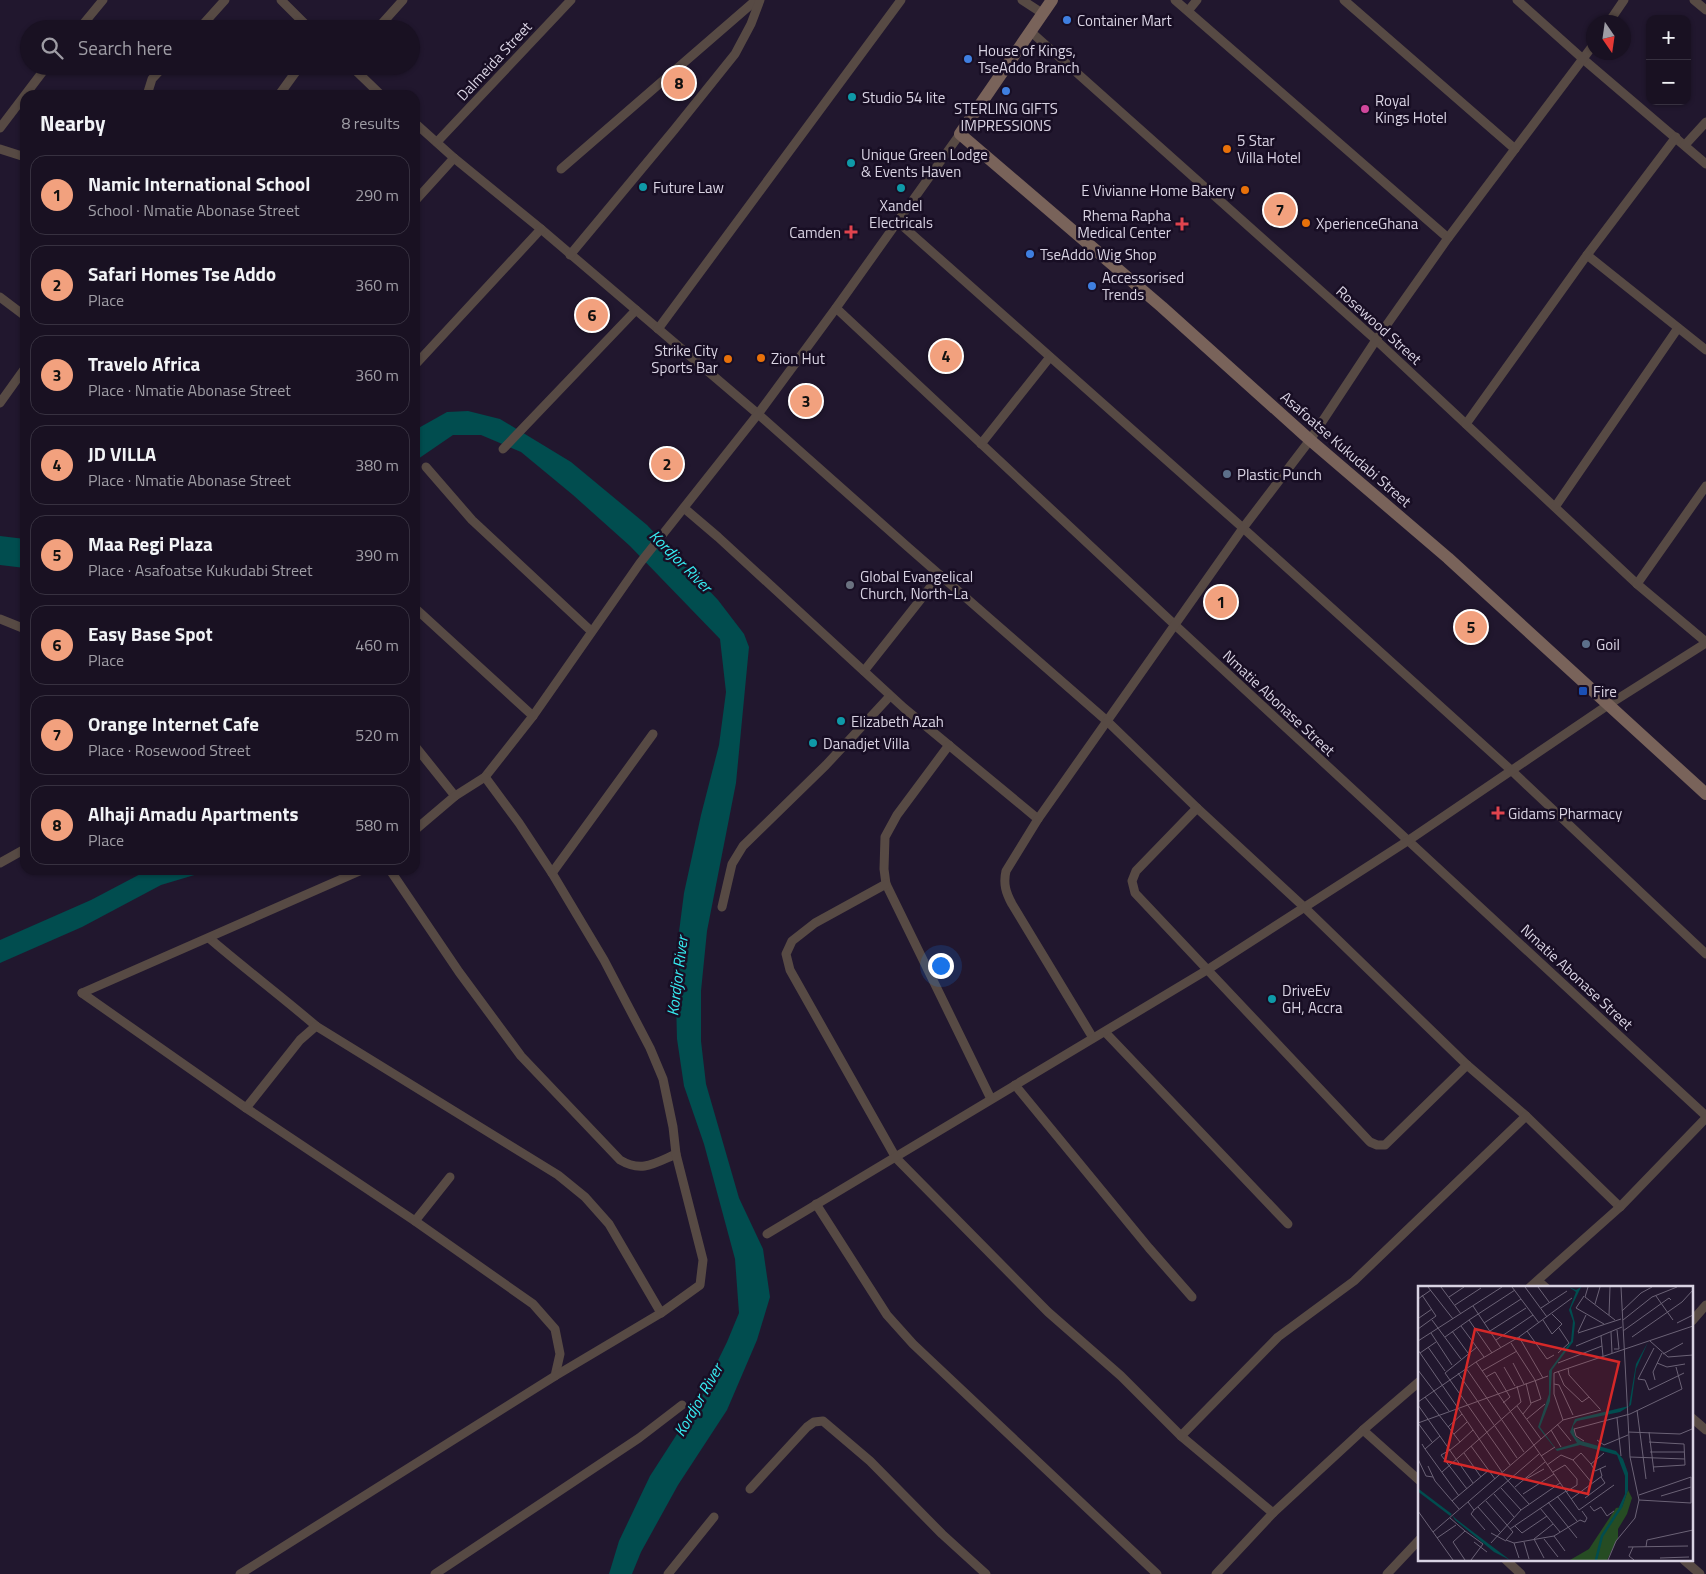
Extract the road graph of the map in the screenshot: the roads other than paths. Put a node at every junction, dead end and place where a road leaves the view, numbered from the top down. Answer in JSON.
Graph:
{"nodes":[{"id":1,"x":103,"y":0,"type":"edge"},
{"id":2,"x":225,"y":0,"type":"edge"},
{"id":3,"x":281,"y":0,"type":"edge"},
{"id":4,"x":403,"y":0,"type":"edge"},
{"id":5,"x":571,"y":0,"type":"edge"},
{"id":6,"x":756,"y":0,"type":"edge"},
{"id":7,"x":760,"y":0,"type":"edge"},
{"id":8,"x":901,"y":0,"type":"edge"},
{"id":9,"x":1022,"y":0,"type":"edge"},
{"id":10,"x":1052,"y":0,"type":"edge"},
{"id":11,"x":1175,"y":0,"type":"edge"},
{"id":12,"x":1197,"y":0,"type":"edge"},
{"id":13,"x":1344,"y":0,"type":"edge"},
{"id":14,"x":1517,"y":0,"type":"edge"},
{"id":15,"x":1624,"y":0,"type":"edge"},
{"id":16,"x":1694,"y":0,"type":"edge"},
{"id":17,"x":1706,"y":10,"type":"edge"},
{"id":18,"x":1188,"y":11,"type":"junction"},
{"id":19,"x":1042,"y":13,"type":"junction"},
{"id":20,"x":1613,"y":15,"type":"edge"},
{"id":21,"x":86,"y":20,"type":"edge"},
{"id":22,"x":207,"y":20,"type":"edge"},
{"id":23,"x":301,"y":20,"type":"edge"},
{"id":24,"x":385,"y":20,"type":"edge"},
{"id":25,"x":1030,"y":31,"type":"junction"},
{"id":26,"x":1586,"y":55,"type":"edge"},
{"id":27,"x":1583,"y":59,"type":"junction"},
{"id":28,"x":40,"y":75,"type":"edge"},
{"id":29,"x":156,"y":75,"type":"edge"},
{"id":30,"x":293,"y":75,"type":"edge"},
{"id":31,"x":360,"y":75,"type":"edge"},
{"id":32,"x":29,"y":90,"type":"edge"},
{"id":33,"x":149,"y":90,"type":"edge"},
{"id":34,"x":283,"y":90,"type":"edge"},
{"id":35,"x":376,"y":90,"type":"edge"},
{"id":36,"x":20,"y":102,"type":"edge"},
{"id":37,"x":1706,"y":122,"type":"edge"},
{"id":38,"x":0,"y":128,"type":"edge"},
{"id":39,"x":420,"y":128,"type":"edge"},
{"id":40,"x":960,"y":134,"type":"junction"},
{"id":41,"x":1676,"y":137,"type":"junction"},
{"id":42,"x":437,"y":142,"type":"junction"},
{"id":43,"x":1685,"y":146,"type":"junction"},
{"id":44,"x":0,"y":149,"type":"edge"},
{"id":45,"x":1515,"y":149,"type":"junction"},
{"id":46,"x":20,"y":155,"type":"edge"},
{"id":47,"x":454,"y":158,"type":"junction"},
{"id":48,"x":1706,"y":164,"type":"edge"},
{"id":49,"x":561,"y":169,"type":"dead end"},
{"id":50,"x":420,"y":195,"type":"edge"},
{"id":51,"x":897,"y":221,"type":"junction"},
{"id":52,"x":542,"y":229,"type":"junction"},
{"id":53,"x":1448,"y":238,"type":"junction"},
{"id":54,"x":570,"y":255,"type":"junction"},
{"id":55,"x":1587,"y":255,"type":"junction"},
{"id":56,"x":0,"y":298,"type":"edge"},
{"id":57,"x":836,"y":308,"type":"junction"},
{"id":58,"x":636,"y":310,"type":"junction"},
{"id":59,"x":20,"y":312,"type":"edge"},
{"id":60,"x":1678,"y":328,"type":"junction"},
{"id":61,"x":658,"y":329,"type":"junction"},
{"id":62,"x":1376,"y":340,"type":"junction"},
{"id":63,"x":1706,"y":350,"type":"edge"},
{"id":64,"x":1050,"y":357,"type":"junction"},
{"id":65,"x":420,"y":360,"type":"edge"},
{"id":66,"x":20,"y":375,"type":"edge"},
{"id":67,"x":0,"y":403,"type":"edge"},
{"id":68,"x":758,"y":414,"type":"junction"},
{"id":69,"x":1466,"y":424,"type":"junction"},
{"id":70,"x":1310,"y":440,"type":"junction"},
{"id":71,"x":982,"y":444,"type":"junction"},
{"id":72,"x":503,"y":449,"type":"dead end"},
{"id":73,"x":426,"y":468,"type":"dead end"},
{"id":74,"x":1706,"y":486,"type":"edge"},
{"id":75,"x":1555,"y":507,"type":"junction"},
{"id":76,"x":684,"y":508,"type":"junction"},
{"id":77,"x":1243,"y":528,"type":"junction"},
{"id":78,"x":940,"y":575,"type":"junction"},
{"id":79,"x":1637,"y":584,"type":"junction"},
{"id":80,"x":420,"y":613,"type":"edge"},
{"id":81,"x":0,"y":619,"type":"edge"},
{"id":82,"x":1174,"y":625,"type":"junction"},
{"id":83,"x":20,"y":627,"type":"edge"},
{"id":84,"x":591,"y":631,"type":"junction"},
{"id":85,"x":1706,"y":643,"type":"edge"},
{"id":86,"x":864,"y":671,"type":"junction"},
{"id":87,"x":890,"y":696,"type":"junction"},
{"id":88,"x":1608,"y":704,"type":"junction"},
{"id":89,"x":533,"y":716,"type":"junction"},
{"id":90,"x":1107,"y":721,"type":"junction"},
{"id":91,"x":654,"y":734,"type":"dead end"},
{"id":92,"x":948,"y":745,"type":"junction"},
{"id":93,"x":420,"y":752,"type":"edge"},
{"id":94,"x":1512,"y":770,"type":"junction"},
{"id":95,"x":485,"y":777,"type":"junction"},
{"id":96,"x":1706,"y":794,"type":"edge"},
{"id":97,"x":455,"y":796,"type":"junction"},
{"id":98,"x":1197,"y":808,"type":"junction"},
{"id":99,"x":1038,"y":819,"type":"junction"},
{"id":100,"x":420,"y":826,"type":"edge"},
{"id":101,"x":1409,"y":840,"type":"junction"},
{"id":102,"x":20,"y":852,"type":"edge"},
{"id":103,"x":0,"y":863,"type":"edge"},
{"id":104,"x":552,"y":873,"type":"junction"},
{"id":105,"x":351,"y":875,"type":"edge"},
{"id":106,"x":393,"y":875,"type":"edge"},
{"id":107,"x":886,"y":884,"type":"junction"},
{"id":108,"x":722,"y":907,"type":"dead end"},
{"id":109,"x":1304,"y":907,"type":"junction"},
{"id":110,"x":209,"y":938,"type":"junction"},
{"id":111,"x":1706,"y":954,"type":"edge"},
{"id":112,"x":1208,"y":970,"type":"junction"},
{"id":113,"x":316,"y":1026,"type":"junction"},
{"id":114,"x":1105,"y":1032,"type":"junction"},
{"id":115,"x":1093,"y":1038,"type":"junction"},
{"id":116,"x":1467,"y":1065,"type":"junction"},
{"id":117,"x":1015,"y":1085,"type":"junction"},
{"id":118,"x":991,"y":1099,"type":"junction"},
{"id":119,"x":246,"y":1108,"type":"junction"},
{"id":120,"x":1526,"y":1116,"type":"junction"},
{"id":121,"x":1706,"y":1117,"type":"edge"},
{"id":122,"x":676,"y":1154,"type":"junction"},
{"id":123,"x":896,"y":1158,"type":"junction"},
{"id":124,"x":450,"y":1177,"type":"dead end"},
{"id":125,"x":816,"y":1204,"type":"junction"},
{"id":126,"x":1620,"y":1207,"type":"junction"},
{"id":127,"x":416,"y":1222,"type":"junction"},
{"id":128,"x":1288,"y":1224,"type":"dead end"},
{"id":129,"x":767,"y":1234,"type":"dead end"},
{"id":130,"x":1538,"y":1280,"type":"junction"},
{"id":131,"x":1531,"y":1286,"type":"edge"},
{"id":132,"x":1544,"y":1286,"type":"edge"},
{"id":133,"x":1192,"y":1296,"type":"dead end"},
{"id":134,"x":1706,"y":1305,"type":"edge"},
{"id":135,"x":661,"y":1313,"type":"junction"},
{"id":136,"x":1694,"y":1319,"type":"edge"},
{"id":137,"x":555,"y":1376,"type":"junction"},
{"id":138,"x":1418,"y":1384,"type":"edge"},
{"id":139,"x":682,"y":1405,"type":"dead end"},
{"id":140,"x":1694,"y":1420,"type":"edge"},
{"id":141,"x":1363,"y":1430,"type":"junction"},
{"id":142,"x":1706,"y":1430,"type":"edge"},
{"id":143,"x":1181,"y":1436,"type":"junction"},
{"id":144,"x":1418,"y":1479,"type":"edge"},
{"id":145,"x":750,"y":1489,"type":"dead end"},
{"id":146,"x":1273,"y":1513,"type":"junction"},
{"id":147,"x":714,"y":1517,"type":"dead end"},
{"id":148,"x":1418,"y":1541,"type":"edge"},
{"id":149,"x":1508,"y":1562,"type":"edge"},
{"id":150,"x":1686,"y":1562,"type":"edge"},
{"id":151,"x":240,"y":1574,"type":"edge"},
{"id":152,"x":435,"y":1574,"type":"edge"},
{"id":153,"x":668,"y":1574,"type":"edge"},
{"id":154,"x":986,"y":1574,"type":"edge"},
{"id":155,"x":1158,"y":1574,"type":"edge"},
{"id":156,"x":1216,"y":1574,"type":"edge"},
{"id":157,"x":1386,"y":1574,"type":"edge"},
{"id":158,"x":1521,"y":1574,"type":"edge"},
{"id":159,"x":1700,"y":1574,"type":"edge"}],
"edges":[{"from":1,"to":21,"type":"street"},
{"from":2,"to":22,"type":"street"},
{"from":3,"to":23,"type":"street"},
{"from":4,"to":24,"type":"street"},
{"from":5,"to":42,"type":"street","name":"Dalmeida Street"},
{"from":6,"to":49,"type":"street"},
{"from":7,"to":54,"type":"street"},
{"from":8,"to":61,"type":"street"},
{"from":9,"to":19,"type":"street"},
{"from":10,"to":19,"type":"street"},
{"from":11,"to":18,"type":"street"},
{"from":12,"to":18,"type":"street"},
{"from":13,"to":45,"type":"street"},
{"from":14,"to":27,"type":"street"},
{"from":15,"to":20,"type":"street"},
{"from":16,"to":17,"type":"street"},
{"from":18,"to":53,"type":"street"},
{"from":19,"to":25,"type":"street"},
{"from":25,"to":40,"type":"street"},
{"from":25,"to":62,"type":"street","name":"Rosewood Street"},
{"from":26,"to":27,"type":"street"},
{"from":27,"to":41,"type":"street"},
{"from":27,"to":45,"type":"street"},
{"from":28,"to":32,"type":"street"},
{"from":29,"to":33,"type":"street"},
{"from":30,"to":34,"type":"street"},
{"from":31,"to":35,"type":"street"},
{"from":36,"to":38,"type":"street"},
{"from":37,"to":43,"type":"street"},
{"from":39,"to":42,"type":"street"},
{"from":40,"to":51,"type":"street"},
{"from":40,"to":70,"type":"street","name":"Asafoatse Kukudabi Street"},
{"from":41,"to":43,"type":"street"},
{"from":41,"to":55,"type":"street"},
{"from":42,"to":47,"type":"street"},
{"from":43,"to":48,"type":"street"},
{"from":44,"to":46,"type":"street"},
{"from":45,"to":53,"type":"street"},
{"from":47,"to":50,"type":"street"},
{"from":47,"to":52,"type":"street"},
{"from":51,"to":57,"type":"street"},
{"from":51,"to":64,"type":"street"},
{"from":52,"to":54,"type":"street"},
{"from":52,"to":65,"type":"street"},
{"from":53,"to":62,"type":"street"},
{"from":54,"to":58,"type":"street"},
{"from":55,"to":60,"type":"street"},
{"from":55,"to":69,"type":"street"},
{"from":56,"to":59,"type":"street"},
{"from":57,"to":68,"type":"street"},
{"from":57,"to":71,"type":"street","name":"Nmatie Abonase Street"},
{"from":58,"to":61,"type":"street"},
{"from":58,"to":72,"type":"street"},
{"from":60,"to":63,"type":"street"},
{"from":60,"to":75,"type":"street"},
{"from":61,"to":68,"type":"street"},
{"from":62,"to":69,"type":"street","name":"Rosewood Street"},
{"from":62,"to":70,"type":"street"},
{"from":64,"to":71,"type":"street"},
{"from":64,"to":77,"type":"street"},
{"from":66,"to":67,"type":"street"},
{"from":68,"to":76,"type":"street"},
{"from":68,"to":78,"type":"street"},
{"from":69,"to":75,"type":"street","name":"Rosewood Street"},
{"from":70,"to":77,"type":"street"},
{"from":70,"to":88,"type":"street","name":"Asafoatse Kukudabi Street"},
{"from":71,"to":82,"type":"street","name":"Nmatie Abonase Street"},
{"from":73,"to":84,"type":"street"},
{"from":74,"to":79,"type":"street"},
{"from":75,"to":79,"type":"street","name":"Rosewood Street"},
{"from":76,"to":84,"type":"street"},
{"from":76,"to":86,"type":"street"},
{"from":77,"to":82,"type":"street"},
{"from":77,"to":94,"type":"street"},
{"from":78,"to":86,"type":"street"},
{"from":78,"to":90,"type":"street"},
{"from":79,"to":85,"type":"street","name":"Rosewood Street"},
{"from":80,"to":89,"type":"street"},
{"from":81,"to":83,"type":"street"},
{"from":82,"to":90,"type":"street"},
{"from":82,"to":101,"type":"street","name":"Nmatie Abonase Street"},
{"from":84,"to":89,"type":"street"},
{"from":85,"to":88,"type":"street"},
{"from":86,"to":87,"type":"street"},
{"from":87,"to":92,"type":"street"},
{"from":87,"to":108,"type":"street"},
{"from":88,"to":94,"type":"street"},
{"from":88,"to":96,"type":"street","name":"Asafoatse Kukudabi Street"},
{"from":89,"to":95,"type":"street"},
{"from":90,"to":98,"type":"street"},
{"from":90,"to":99,"type":"street"},
{"from":91,"to":104,"type":"street"},
{"from":92,"to":99,"type":"street"},
{"from":92,"to":107,"type":"street"},
{"from":93,"to":97,"type":"street"},
{"from":94,"to":101,"type":"street"},
{"from":94,"to":111,"type":"street"},
{"from":95,"to":97,"type":"street"},
{"from":95,"to":104,"type":"street"},
{"from":97,"to":100,"type":"street"},
{"from":98,"to":109,"type":"street"},
{"from":98,"to":112,"type":"street"},
{"from":99,"to":115,"type":"street"},
{"from":101,"to":109,"type":"street"},
{"from":101,"to":121,"type":"street","name":"Nmatie Abonase Street"},
{"from":102,"to":103,"type":"street"},
{"from":104,"to":122,"type":"street"},
{"from":105,"to":110,"type":"street"},
{"from":106,"to":122,"type":"street"},
{"from":107,"to":118,"type":"street"},
{"from":107,"to":123,"type":"street"},
{"from":109,"to":112,"type":"street"},
{"from":109,"to":116,"type":"street"},
{"from":110,"to":113,"type":"street"},
{"from":110,"to":119,"type":"street"},
{"from":112,"to":114,"type":"street"},
{"from":112,"to":116,"type":"street"},
{"from":113,"to":119,"type":"street"},
{"from":113,"to":135,"type":"street"},
{"from":114,"to":115,"type":"street"},
{"from":114,"to":128,"type":"street"},
{"from":115,"to":117,"type":"street"},
{"from":116,"to":120,"type":"street"},
{"from":117,"to":118,"type":"street"},
{"from":117,"to":133,"type":"street"},
{"from":118,"to":123,"type":"street"},
{"from":119,"to":127,"type":"street"},
{"from":120,"to":126,"type":"street"},
{"from":120,"to":143,"type":"street"},
{"from":121,"to":126,"type":"street"},
{"from":122,"to":135,"type":"street"},
{"from":123,"to":125,"type":"street"},
{"from":123,"to":143,"type":"street"},
{"from":124,"to":127,"type":"street"},
{"from":125,"to":129,"type":"street"},
{"from":125,"to":155,"type":"street"},
{"from":126,"to":130,"type":"street"},
{"from":127,"to":137,"type":"street"},
{"from":130,"to":131,"type":"street"},
{"from":130,"to":132,"type":"street"},
{"from":134,"to":136,"type":"street"},
{"from":135,"to":137,"type":"street"},
{"from":137,"to":151,"type":"street"},
{"from":138,"to":141,"type":"street"},
{"from":139,"to":152,"type":"street"},
{"from":140,"to":142,"type":"street"},
{"from":141,"to":144,"type":"street"},
{"from":141,"to":146,"type":"street"},
{"from":143,"to":146,"type":"street"},
{"from":145,"to":154,"type":"street"},
{"from":146,"to":156,"type":"street"},
{"from":147,"to":153,"type":"street"},
{"from":148,"to":157,"type":"street"},
{"from":149,"to":158,"type":"street"},
{"from":150,"to":159,"type":"street"}]}
